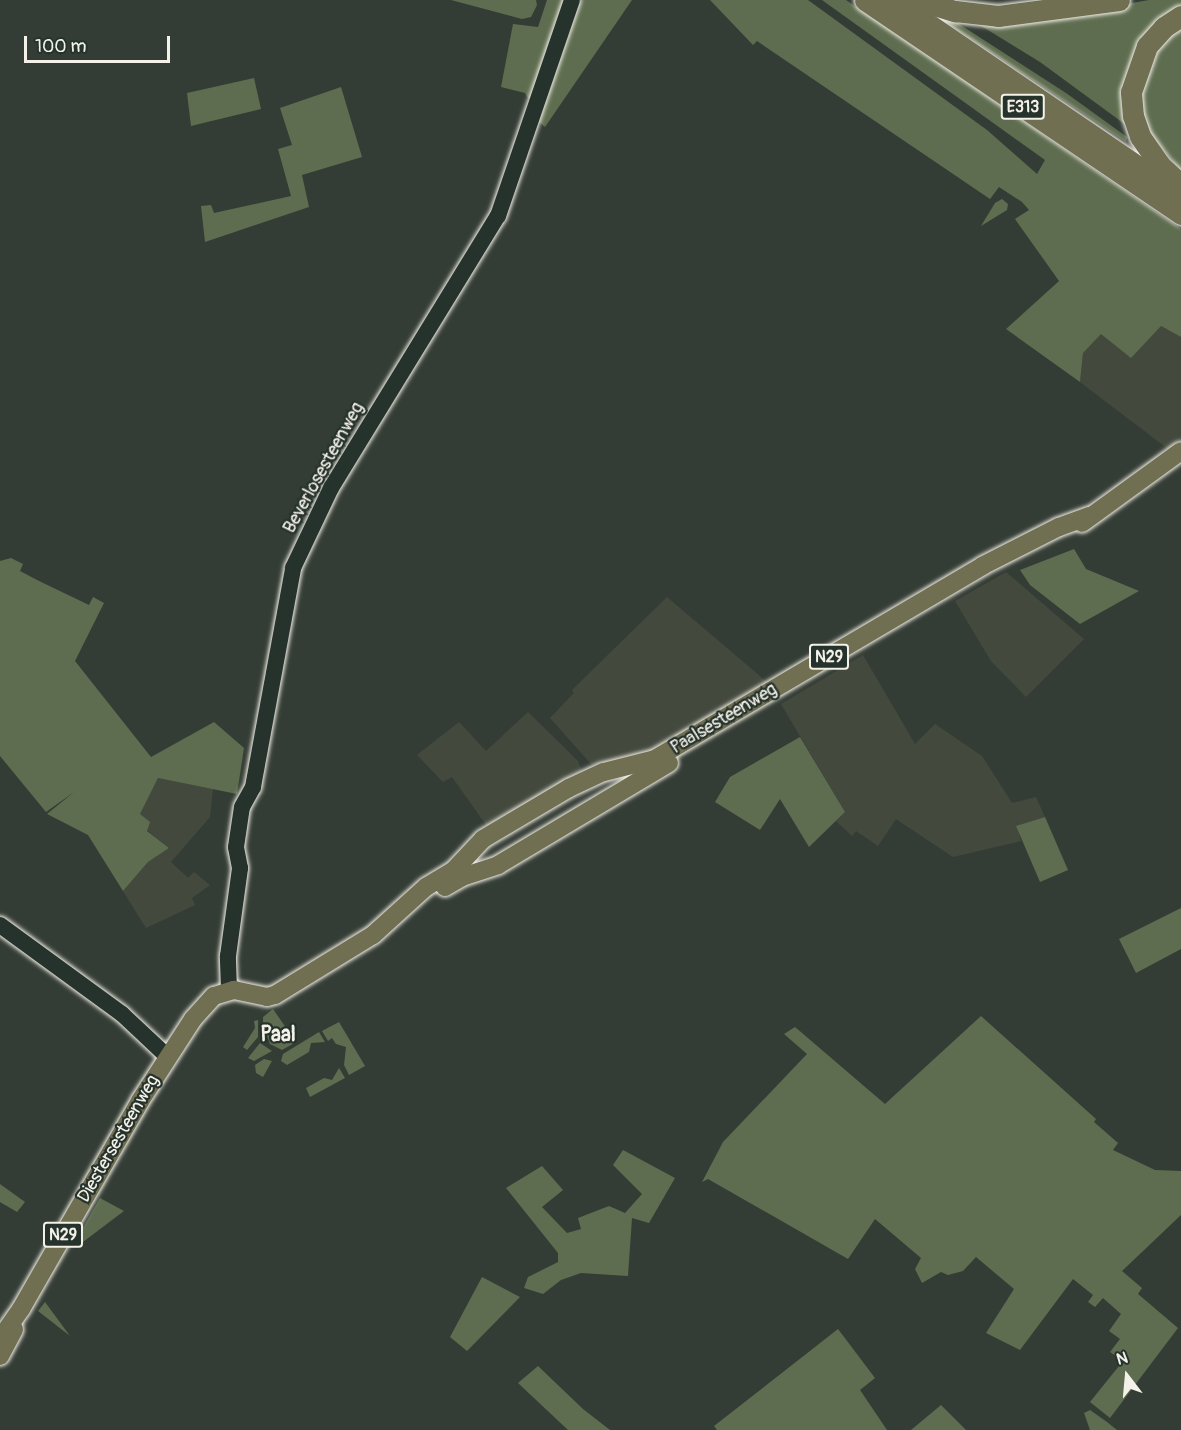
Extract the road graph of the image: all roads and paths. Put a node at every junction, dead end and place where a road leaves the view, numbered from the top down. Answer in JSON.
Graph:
{"nodes":[{"id":1,"x":572,"y":0,"type":"edge"},
{"id":2,"x":865,"y":0,"type":"edge"},
{"id":3,"x":893,"y":0,"type":"edge"},
{"id":4,"x":918,"y":0,"type":"edge"},
{"id":5,"x":1119,"y":0,"type":"edge"},
{"id":6,"x":1181,"y":16,"type":"edge"},
{"id":7,"x":1181,"y":185,"type":"edge"},
{"id":8,"x":1181,"y":196,"type":"edge"},
{"id":9,"x":1181,"y":214,"type":"edge"},
{"id":10,"x":1181,"y":451,"type":"edge"},
{"id":11,"x":1090,"y":516,"type":"junction"},
{"id":12,"x":0,"y":925,"type":"edge"},
{"id":13,"x":373,"y":935,"type":"junction"},
{"id":14,"x":229,"y":990,"type":"junction"},
{"id":15,"x":168,"y":1057,"type":"junction"},
{"id":16,"x":21,"y":1309,"type":"junction"},
{"id":17,"x":0,"y":1339,"type":"edge"},
{"id":18,"x":0,"y":1356,"type":"edge"}],
"edges":[{"from":1,"to":14,"type":"street","name":"Beverlosesteenweg"},
{"from":2,"to":9,"type":"highway","number":"E313"},
{"from":3,"to":8,"type":"highway","number":"E313"},
{"from":4,"to":5,"type":"highway"},
{"from":6,"to":7,"type":"highway"},
{"from":10,"to":11,"type":"main road","name":"Paalsesteenweg","number":"N29"},
{"from":11,"to":13,"type":"main road","name":"Paalsesteenweg","number":"N29"},
{"from":11,"to":13,"type":"main road","name":"Paalsesteenweg","number":"N29"},
{"from":12,"to":15,"type":"street"},
{"from":13,"to":14,"type":"main road","name":"Paalsesteenweg","number":"N29"},
{"from":14,"to":15,"type":"main road","name":"Diestersesteenweg","number":"N29"},
{"from":15,"to":16,"type":"main road","name":"Diestersesteenweg","number":"N29"},
{"from":16,"to":17,"type":"main road","name":"Diestersesteenweg","number":"N29"},
{"from":16,"to":18,"type":"main road","name":"Diestersesteenweg","number":"N29"}]}
